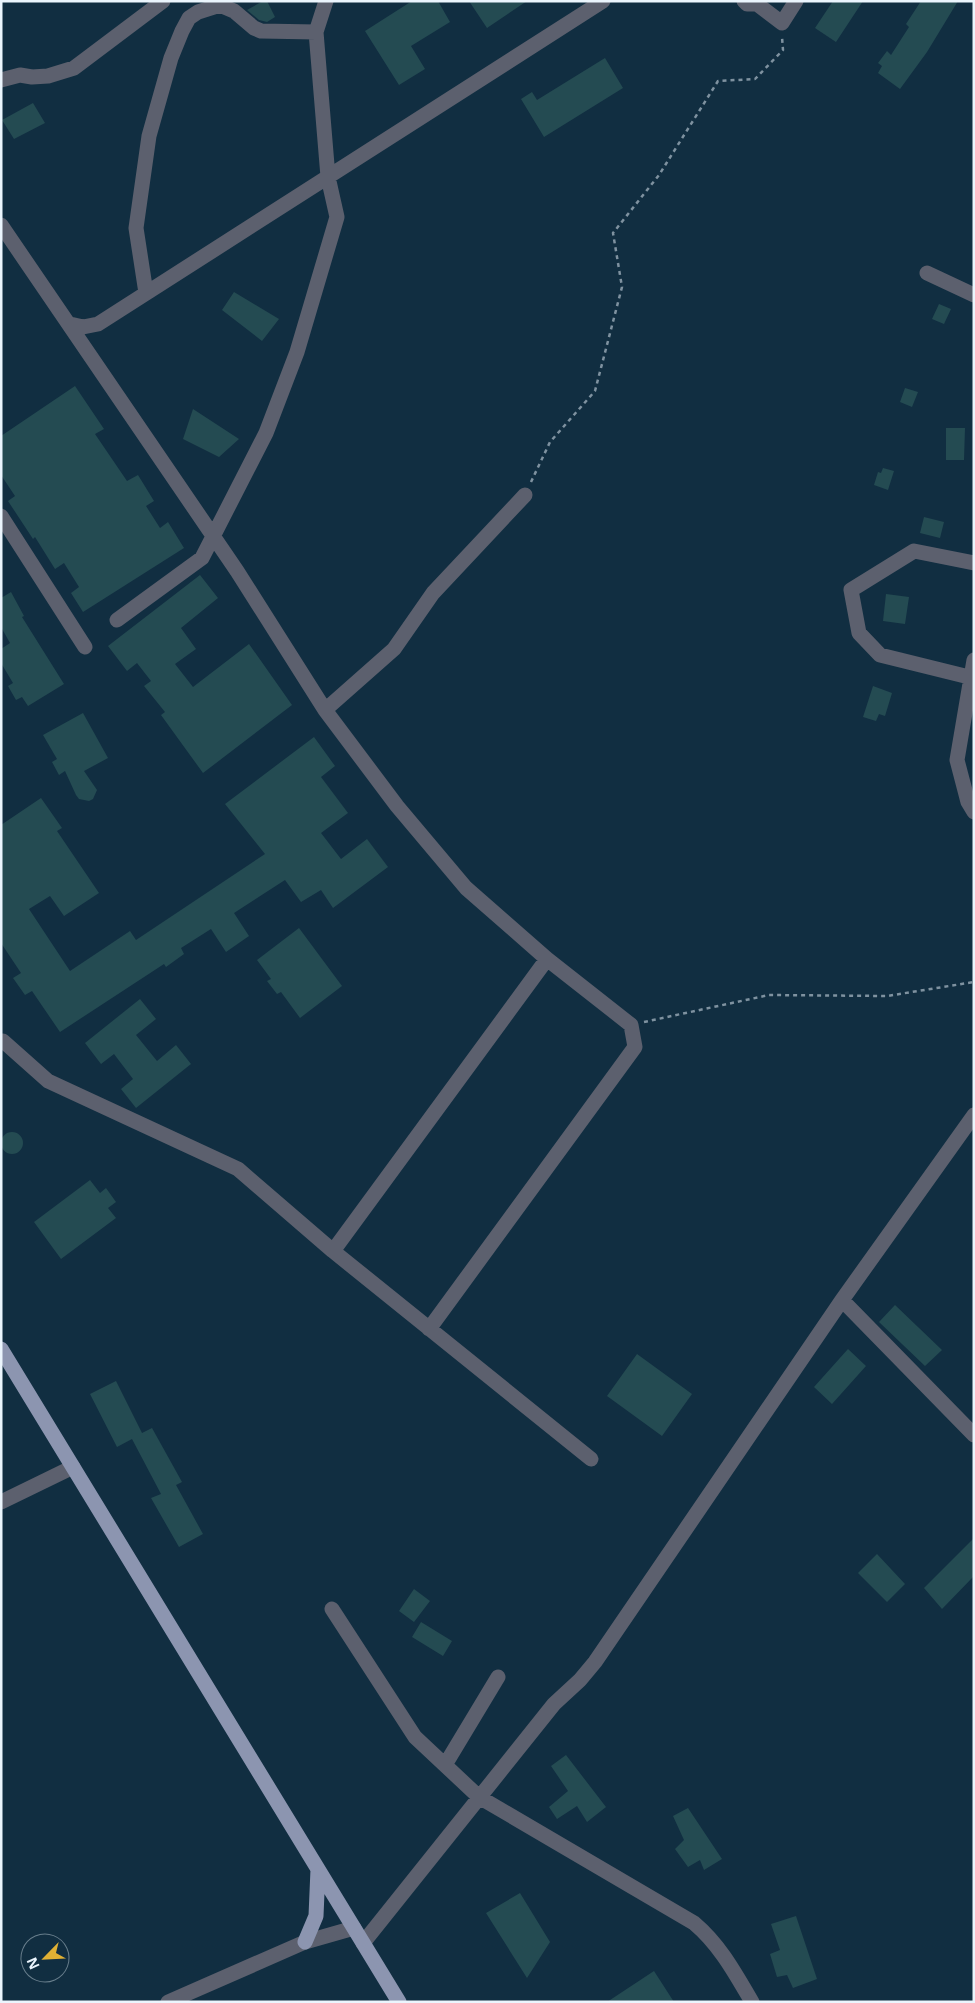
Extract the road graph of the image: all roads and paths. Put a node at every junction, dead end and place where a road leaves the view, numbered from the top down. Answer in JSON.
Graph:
{"nodes":[{"id":1,"x":163,"y":1,"type":"edge"},
{"id":2,"x":326,"y":1,"type":"edge"},
{"id":3,"x":603,"y":1,"type":"edge"},
{"id":4,"x":744,"y":1,"type":"edge"},
{"id":5,"x":796,"y":1,"type":"edge"},
{"id":6,"x":782,"y":23,"type":"junction"},
{"id":7,"x":316,"y":32,"type":"junction"},
{"id":8,"x":1,"y":80,"type":"edge"},
{"id":9,"x":328,"y":176,"type":"junction"},
{"id":10,"x":1,"y":225,"type":"edge"},
{"id":11,"x":928,"y":273,"type":"dead end"},
{"id":12,"x":146,"y":293,"type":"junction"},
{"id":13,"x":974,"y":295,"type":"edge"},
{"id":14,"x":70,"y":324,"type":"junction"},
{"id":15,"x":525,"y":495,"type":"joint"},
{"id":16,"x":1,"y":516,"type":"edge"},
{"id":17,"x":214,"y":538,"type":"junction"},
{"id":18,"x":974,"y":563,"type":"edge"},
{"id":19,"x":117,"y":620,"type":"dead end"},
{"id":20,"x":84,"y":647,"type":"dead end"},
{"id":21,"x":974,"y":660,"type":"edge"},
{"id":22,"x":969,"y":677,"type":"junction"},
{"id":23,"x":325,"y":710,"type":"junction"},
{"id":24,"x":974,"y":812,"type":"edge"},
{"id":25,"x":546,"y":959,"type":"junction"},
{"id":26,"x":974,"y":982,"type":"edge"},
{"id":27,"x":631,"y":1025,"type":"junction"},
{"id":28,"x":3,"y":1040,"type":"dead end"},
{"id":29,"x":974,"y":1115,"type":"edge"},
{"id":30,"x":334,"y":1251,"type":"junction"},
{"id":31,"x":842,"y":1300,"type":"junction"},
{"id":32,"x":429,"y":1329,"type":"junction"},
{"id":33,"x":1,"y":1349,"type":"edge"},
{"id":34,"x":974,"y":1435,"type":"edge"},
{"id":35,"x":591,"y":1459,"type":"dead end"},
{"id":36,"x":73,"y":1467,"type":"junction"},
{"id":37,"x":1,"y":1502,"type":"edge"},
{"id":38,"x":332,"y":1609,"type":"dead end"},
{"id":39,"x":498,"y":1677,"type":"dead end"},
{"id":40,"x":445,"y":1765,"type":"junction"},
{"id":41,"x":479,"y":1797,"type":"junction"},
{"id":42,"x":318,"y":1867,"type":"junction"},
{"id":43,"x":354,"y":1928,"type":"junction"},
{"id":44,"x":305,"y":1942,"type":"junction"},
{"id":45,"x":363,"y":1942,"type":"junction"},
{"id":46,"x":168,"y":2002,"type":"edge"},
{"id":47,"x":399,"y":2002,"type":"edge"},
{"id":48,"x":752,"y":2002,"type":"edge"}],
"edges":[{"from":1,"to":8,"type":"street"},
{"from":2,"to":7,"type":"street"},
{"from":3,"to":9,"type":"street"},
{"from":4,"to":6,"type":"street"},
{"from":5,"to":6,"type":"street"},
{"from":6,"to":15,"type":"path"},
{"from":7,"to":9,"type":"street"},
{"from":7,"to":12,"type":"street"},
{"from":9,"to":12,"type":"street"},
{"from":9,"to":17,"type":"street"},
{"from":10,"to":14,"type":"street"},
{"from":11,"to":13,"type":"street"},
{"from":12,"to":14,"type":"street"},
{"from":14,"to":17,"type":"street"},
{"from":15,"to":23,"type":"street"},
{"from":16,"to":20,"type":"street"},
{"from":17,"to":19,"type":"street"},
{"from":17,"to":23,"type":"street"},
{"from":18,"to":22,"type":"street"},
{"from":21,"to":22,"type":"street"},
{"from":22,"to":24,"type":"street"},
{"from":23,"to":25,"type":"street"},
{"from":25,"to":27,"type":"street"},
{"from":25,"to":30,"type":"street"},
{"from":26,"to":27,"type":"path"},
{"from":27,"to":32,"type":"street"},
{"from":28,"to":30,"type":"street"},
{"from":29,"to":31,"type":"street"},
{"from":30,"to":32,"type":"street"},
{"from":31,"to":34,"type":"street"},
{"from":31,"to":41,"type":"street"},
{"from":32,"to":35,"type":"street"},
{"from":33,"to":36,"type":"main road"},
{"from":36,"to":37,"type":"street"},
{"from":36,"to":42,"type":"main road"},
{"from":38,"to":40,"type":"street"},
{"from":39,"to":40,"type":"street"},
{"from":40,"to":41,"type":"street"},
{"from":41,"to":45,"type":"street"},
{"from":41,"to":48,"type":"street"},
{"from":42,"to":43,"type":"main road"},
{"from":42,"to":44,"type":"main road"},
{"from":43,"to":44,"type":"street"},
{"from":43,"to":45,"type":"main road"},
{"from":44,"to":46,"type":"street"},
{"from":45,"to":47,"type":"main road"}]}
